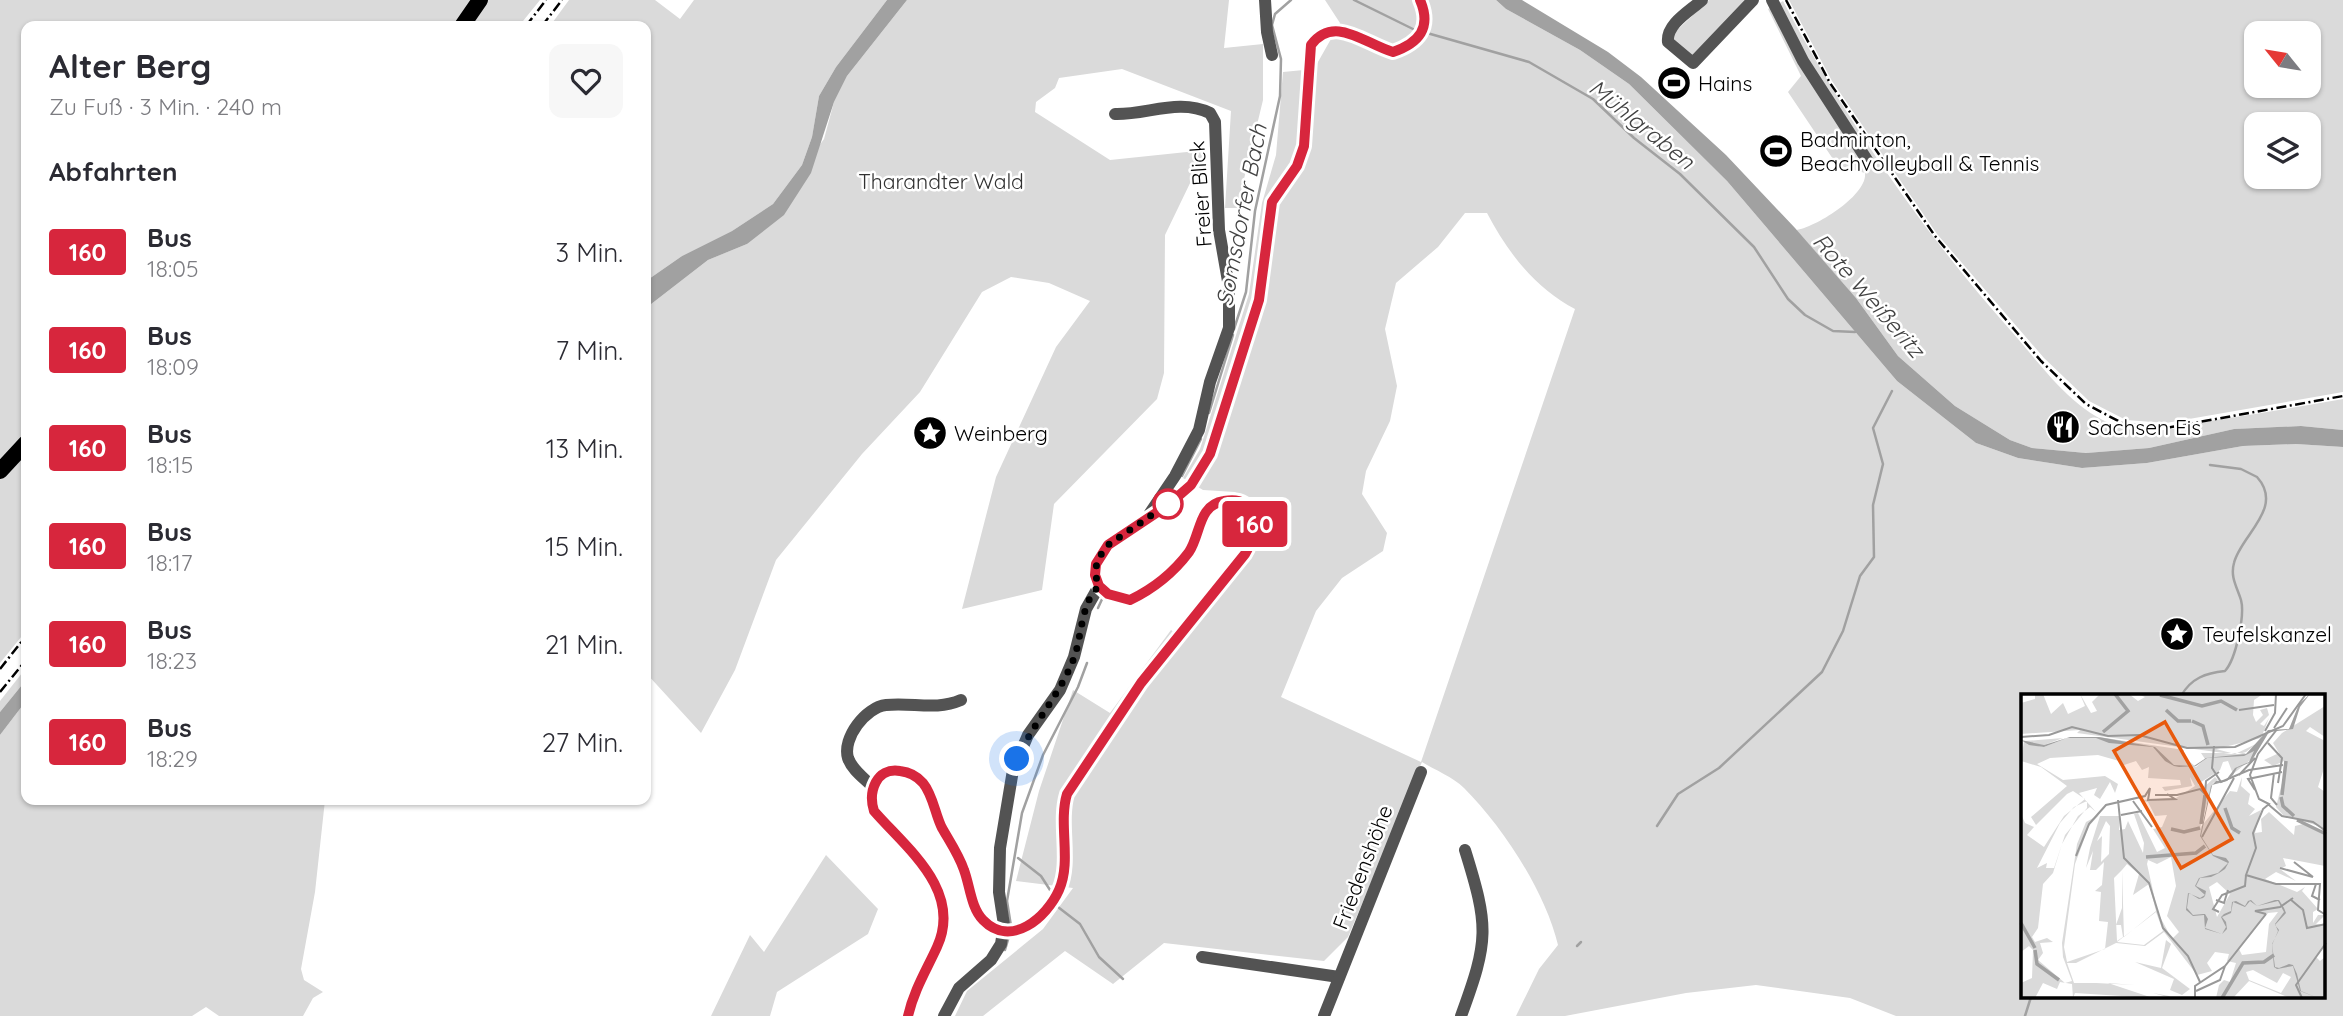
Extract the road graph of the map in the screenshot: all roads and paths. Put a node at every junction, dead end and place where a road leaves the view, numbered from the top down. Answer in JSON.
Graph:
{"nodes":[{"id":1,"x":480,"y":0,"type":"edge"},
{"id":2,"x":1265,"y":0,"type":"edge"},
{"id":3,"x":1702,"y":0,"type":"edge"},
{"id":4,"x":1753,"y":0,"type":"edge"},
{"id":5,"x":1772,"y":0,"type":"edge"},
{"id":6,"x":1423,"y":6,"type":"edge"},
{"id":7,"x":465,"y":21,"type":"edge"},
{"id":8,"x":1272,"y":55,"type":"dead end"},
{"id":9,"x":1115,"y":114,"type":"dead end"},
{"id":10,"x":1867,"y":160,"type":"dead end"},
{"id":11,"x":21,"y":448,"type":"edge"},
{"id":12,"x":0,"y":471,"type":"edge"},
{"id":13,"x":1151,"y":517,"type":"junction"},
{"id":14,"x":1099,"y":586,"type":"junction"},
{"id":15,"x":961,"y":700,"type":"dead end"},
{"id":16,"x":1421,"y":772,"type":"dead end"},
{"id":17,"x":873,"y":787,"type":"junction"},
{"id":18,"x":1465,"y":850,"type":"dead end"},
{"id":19,"x":1008,"y":931,"type":"junction"},
{"id":20,"x":1202,"y":957,"type":"dead end"},
{"id":21,"x":1339,"y":978,"type":"junction"},
{"id":22,"x":908,"y":1016,"type":"edge"},
{"id":23,"x":944,"y":1016,"type":"edge"},
{"id":24,"x":1324,"y":1016,"type":"edge"},
{"id":25,"x":1461,"y":1016,"type":"edge"}],
"edges":[{"from":1,"to":7,"type":"main road"},
{"from":2,"to":8,"type":"street"},
{"from":3,"to":4,"type":"street"},
{"from":5,"to":10,"type":"street"},
{"from":6,"to":13,"type":"street"},
{"from":9,"to":13,"type":"street","name":"Freier Blick"},
{"from":11,"to":12,"type":"main road"},
{"from":13,"to":14,"type":"street"},
{"from":14,"to":19,"type":"street"},
{"from":14,"to":19,"type":"street"},
{"from":15,"to":17,"type":"street"},
{"from":16,"to":21,"type":"street","name":"Friedenshöhe"},
{"from":17,"to":19,"type":"street"},
{"from":17,"to":22,"type":"street"},
{"from":18,"to":25,"type":"street"},
{"from":19,"to":23,"type":"street"},
{"from":20,"to":21,"type":"street"},
{"from":21,"to":24,"type":"street","name":"Friedenshöhe"}]}
